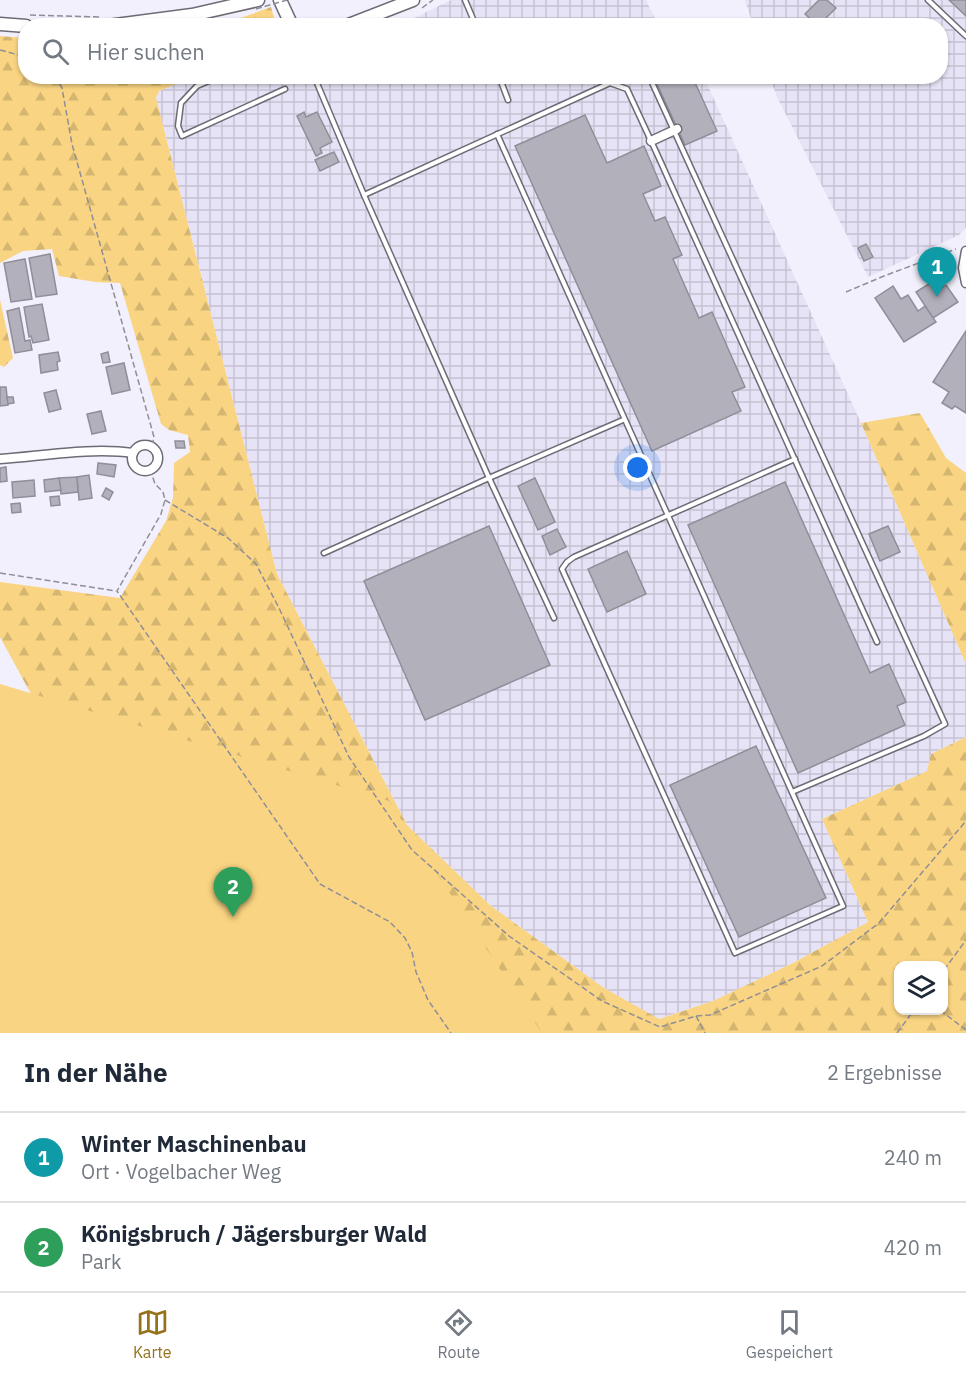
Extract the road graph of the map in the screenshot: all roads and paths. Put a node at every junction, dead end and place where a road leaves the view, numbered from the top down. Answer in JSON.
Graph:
{"nodes":[{"id":1,"x":280,"y":0,"type":"edge"},
{"id":2,"x":287,"y":0,"type":"edge"},
{"id":3,"x":413,"y":0,"type":"edge"},
{"id":4,"x":465,"y":0,"type":"edge"},
{"id":5,"x":928,"y":0,"type":"edge"},
{"id":6,"x":256,"y":4,"type":"edge"},
{"id":7,"x":148,"y":18,"type":"edge"},
{"id":8,"x":288,"y":18,"type":"edge"},
{"id":9,"x":367,"y":18,"type":"edge"},
{"id":10,"x":473,"y":18,"type":"edge"},
{"id":11,"x":947,"y":18,"type":"edge"},
{"id":12,"x":948,"y":19,"type":"edge"},
{"id":13,"x":18,"y":21,"type":"edge"},
{"id":14,"x":0,"y":24,"type":"edge"},
{"id":15,"x":966,"y":36,"type":"edge"},
{"id":16,"x":0,"y":50,"type":"edge"},
{"id":17,"x":18,"y":55,"type":"edge"},
{"id":18,"x":60,"y":84,"type":"edge"},
{"id":19,"x":202,"y":84,"type":"edge"},
{"id":20,"x":317,"y":84,"type":"edge"},
{"id":21,"x":502,"y":84,"type":"edge"},
{"id":22,"x":608,"y":84,"type":"edge"},
{"id":23,"x":613,"y":84,"type":"edge"},
{"id":24,"x":653,"y":84,"type":"edge"},
{"id":25,"x":285,"y":89,"type":"dead end"},
{"id":26,"x":508,"y":100,"type":"dead end"},
{"id":27,"x":675,"y":130,"type":"junction"},
{"id":28,"x":497,"y":134,"type":"junction"},
{"id":29,"x":651,"y":141,"type":"junction"},
{"id":30,"x":364,"y":195,"type":"junction"},
{"id":31,"x":956,"y":249,"type":"dead end"},
{"id":32,"x":966,"y":251,"type":"edge"},
{"id":33,"x":966,"y":283,"type":"edge"},
{"id":34,"x":846,"y":292,"type":"dead end"},
{"id":35,"x":623,"y":420,"type":"junction"},
{"id":36,"x":152,"y":447,"type":"junction"},
{"id":37,"x":133,"y":453,"type":"junction"},
{"id":38,"x":0,"y":459,"type":"edge"},
{"id":39,"x":795,"y":459,"type":"junction"},
{"id":40,"x":150,"y":469,"type":"junction"},
{"id":41,"x":489,"y":478,"type":"junction"},
{"id":42,"x":165,"y":500,"type":"junction"},
{"id":43,"x":667,"y":516,"type":"junction"},
{"id":44,"x":324,"y":553,"type":"dead end"},
{"id":45,"x":0,"y":573,"type":"edge"},
{"id":46,"x":117,"y":591,"type":"junction"},
{"id":47,"x":554,"y":618,"type":"dead end"},
{"id":48,"x":877,"y":642,"type":"dead end"},
{"id":49,"x":792,"y":792,"type":"junction"},
{"id":50,"x":966,"y":821,"type":"edge"},
{"id":51,"x":966,"y":940,"type":"edge"},
{"id":52,"x":948,"y":965,"type":"edge"},
{"id":53,"x":911,"y":1015,"type":"edge"},
{"id":54,"x":945,"y":1015,"type":"edge"},
{"id":55,"x":696,"y":1016,"type":"junction"},
{"id":56,"x":966,"y":1030,"type":"edge"},
{"id":57,"x":451,"y":1033,"type":"edge"},
{"id":58,"x":705,"y":1033,"type":"edge"},
{"id":59,"x":897,"y":1033,"type":"edge"}],
"edges":[{"from":1,"to":8,"type":"street"},
{"from":2,"to":6,"type":"path","bridge":true},
{"from":3,"to":9,"type":"street"},
{"from":4,"to":10,"type":"lane"},
{"from":5,"to":11,"type":"lane"},
{"from":6,"to":7,"type":"street"},
{"from":12,"to":15,"type":"lane"},
{"from":13,"to":14,"type":"street"},
{"from":16,"to":17,"type":"path"},
{"from":18,"to":36,"type":"path"},
{"from":19,"to":25,"type":"lane"},
{"from":20,"to":30,"type":"lane"},
{"from":21,"to":26,"type":"lane"},
{"from":22,"to":28,"type":"lane"},
{"from":23,"to":29,"type":"lane"},
{"from":24,"to":27,"type":"lane"},
{"from":27,"to":29,"type":"street"},
{"from":27,"to":49,"type":"lane"},
{"from":28,"to":30,"type":"lane"},
{"from":28,"to":35,"type":"lane"},
{"from":29,"to":39,"type":"lane"},
{"from":30,"to":41,"type":"lane"},
{"from":31,"to":34,"type":"path"},
{"from":32,"to":33,"type":"street"},
{"from":35,"to":41,"type":"lane"},
{"from":35,"to":43,"type":"lane"},
{"from":36,"to":37,"type":"street"},
{"from":36,"to":40,"type":"street"},
{"from":37,"to":38,"type":"street"},
{"from":37,"to":40,"type":"street"},
{"from":39,"to":43,"type":"lane"},
{"from":39,"to":48,"type":"lane"},
{"from":40,"to":42,"type":"path"},
{"from":41,"to":44,"type":"lane"},
{"from":41,"to":47,"type":"lane"},
{"from":42,"to":46,"type":"path"},
{"from":42,"to":55,"type":"path"},
{"from":43,"to":49,"type":"lane"},
{"from":43,"to":49,"type":"lane"},
{"from":45,"to":46,"type":"path"},
{"from":46,"to":57,"type":"path"},
{"from":50,"to":55,"type":"path"},
{"from":51,"to":52,"type":"path"},
{"from":53,"to":59,"type":"path"},
{"from":54,"to":56,"type":"path"},
{"from":55,"to":58,"type":"path"}]}
